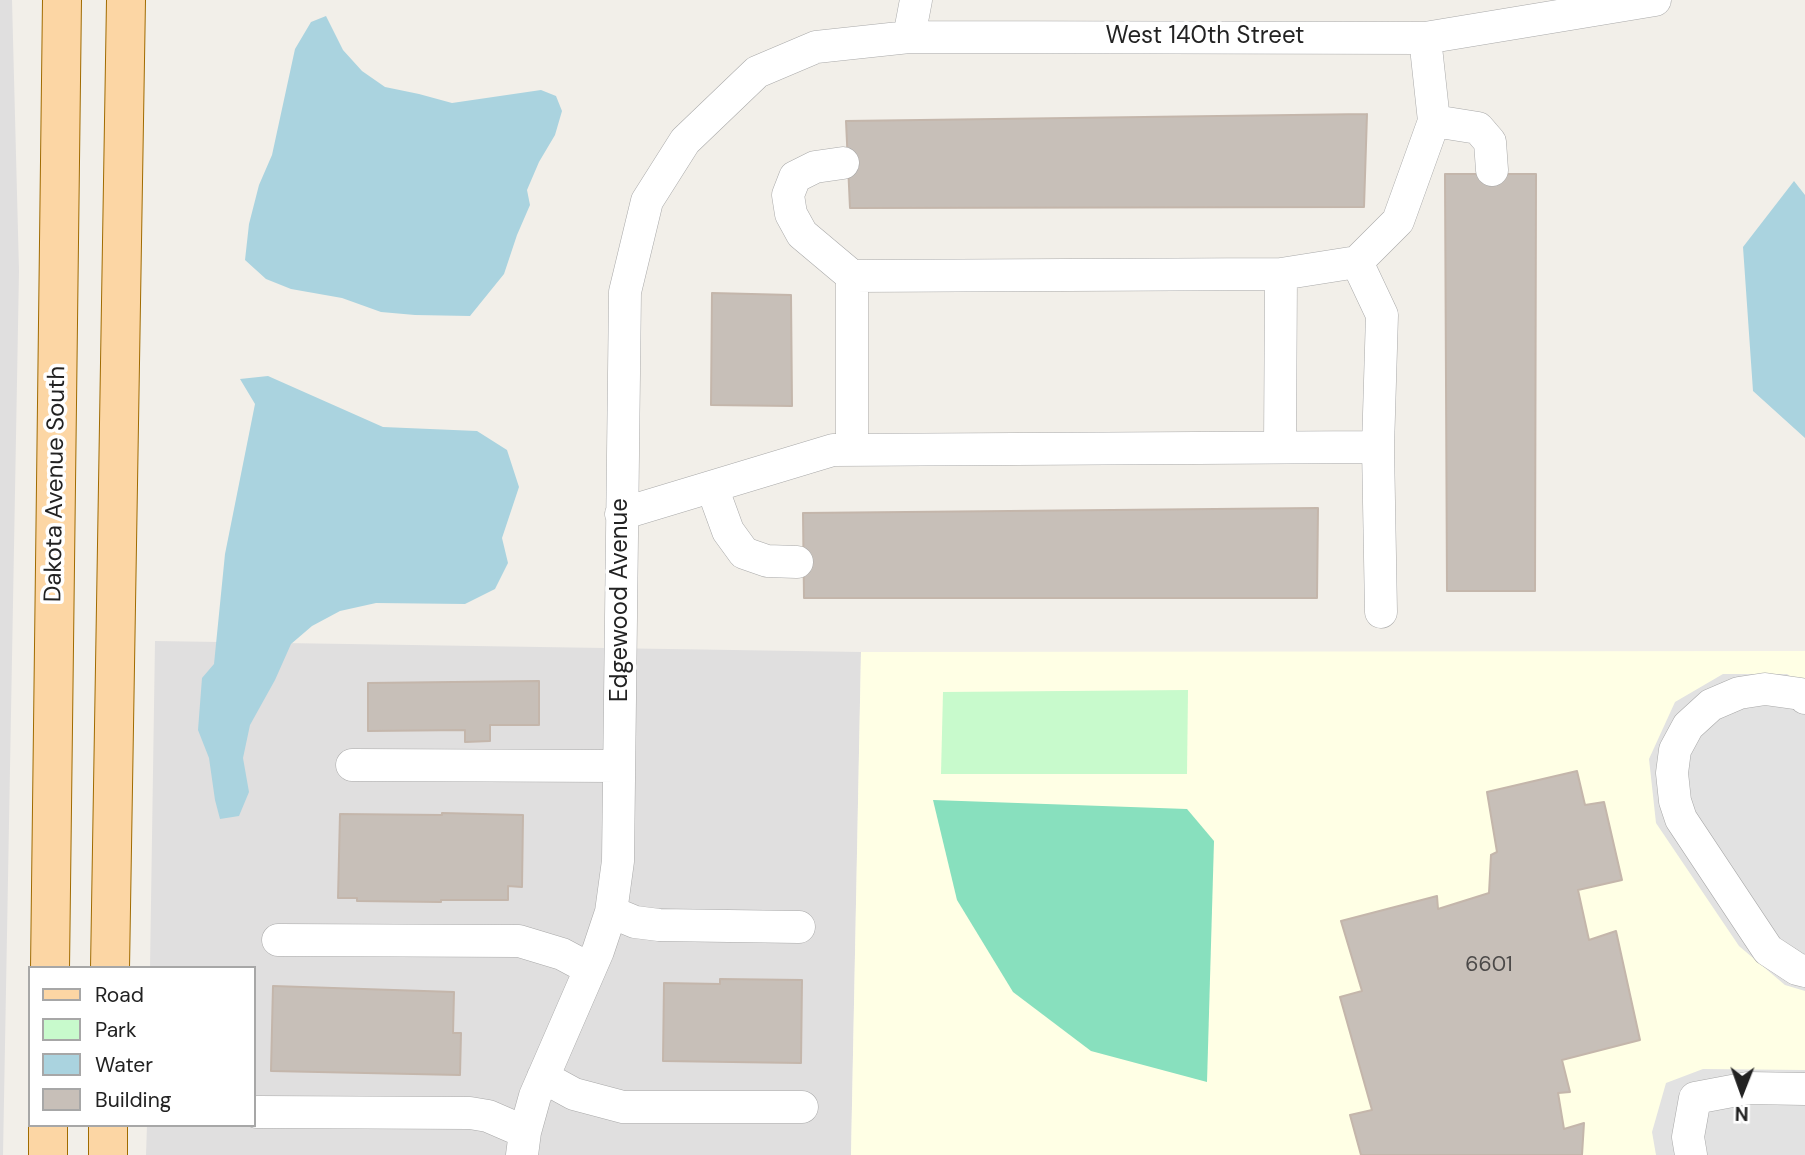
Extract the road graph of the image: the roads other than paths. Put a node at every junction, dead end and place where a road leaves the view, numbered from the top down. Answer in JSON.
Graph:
{"nodes":[{"id":1,"x":62,"y":0,"type":"edge"},
{"id":2,"x":126,"y":0,"type":"edge"},
{"id":3,"x":916,"y":0,"type":"edge"},
{"id":4,"x":1655,"y":0,"type":"edge"},
{"id":5,"x":909,"y":37,"type":"junction"},
{"id":6,"x":1425,"y":38,"type":"junction"},
{"id":7,"x":757,"y":72,"type":"joint"},
{"id":8,"x":1434,"y":121,"type":"junction"},
{"id":9,"x":843,"y":163,"type":"dead end"},
{"id":10,"x":1492,"y":170,"type":"dead end"},
{"id":11,"x":1357,"y":262,"type":"junction"},
{"id":12,"x":1281,"y":274,"type":"junction"},
{"id":13,"x":852,"y":276,"type":"junction"},
{"id":14,"x":1280,"y":447,"type":"junction"},
{"id":15,"x":1378,"y":447,"type":"junction"},
{"id":16,"x":852,"y":450,"type":"junction"},
{"id":17,"x":712,"y":487,"type":"junction"},
{"id":18,"x":621,"y":513,"type":"junction"},
{"id":19,"x":797,"y":562,"type":"dead end"},
{"id":20,"x":1381,"y":612,"type":"dead end"},
{"id":21,"x":1805,"y":698,"type":"edge"},
{"id":22,"x":352,"y":765,"type":"dead end"},
{"id":23,"x":620,"y":766,"type":"junction"},
{"id":24,"x":611,"y":912,"type":"junction"},
{"id":25,"x":799,"y":928,"type":"dead end"},
{"id":26,"x":278,"y":940,"type":"dead end"},
{"id":27,"x":50,"y":966,"type":"edge"},
{"id":28,"x":110,"y":966,"type":"edge"},
{"id":29,"x":590,"y":969,"type":"junction"},
{"id":30,"x":1805,"y":971,"type":"edge"},
{"id":31,"x":543,"y":1077,"type":"junction"},
{"id":32,"x":1805,"y":1089,"type":"edge"},
{"id":33,"x":802,"y":1107,"type":"dead end"},
{"id":34,"x":257,"y":1112,"type":"dead end"},
{"id":35,"x":48,"y":1127,"type":"edge"},
{"id":36,"x":108,"y":1127,"type":"edge"},
{"id":37,"x":524,"y":1144,"type":"edge"},
{"id":38,"x":48,"y":1155,"type":"edge"},
{"id":39,"x":108,"y":1155,"type":"edge"},
{"id":40,"x":1691,"y":1155,"type":"edge"}],
"edges":[{"from":1,"to":27,"type":"main road","name":"Dakota Avenue South"},
{"from":2,"to":28,"type":"main road"},
{"from":3,"to":5,"type":"street"},
{"from":4,"to":6,"type":"street","name":"West 140th Street"},
{"from":5,"to":6,"type":"street","name":"West 140th Street"},
{"from":5,"to":7,"type":"street","name":"West 140th Street"},
{"from":6,"to":8,"type":"street"},
{"from":7,"to":18,"type":"street","name":"Edgewood Avenue"},
{"from":8,"to":10,"type":"street"},
{"from":8,"to":11,"type":"street"},
{"from":9,"to":13,"type":"street"},
{"from":11,"to":12,"type":"street"},
{"from":11,"to":15,"type":"street"},
{"from":12,"to":13,"type":"street"},
{"from":12,"to":14,"type":"street"},
{"from":13,"to":16,"type":"street"},
{"from":14,"to":15,"type":"street"},
{"from":14,"to":16,"type":"street"},
{"from":15,"to":20,"type":"street"},
{"from":16,"to":17,"type":"street"},
{"from":17,"to":18,"type":"street"},
{"from":17,"to":19,"type":"street"},
{"from":18,"to":23,"type":"street","name":"Edgewood Avenue"},
{"from":21,"to":30,"type":"street"},
{"from":22,"to":23,"type":"street"},
{"from":23,"to":24,"type":"street","name":"Edgewood Avenue"},
{"from":24,"to":25,"type":"street"},
{"from":24,"to":29,"type":"street","name":"Edgewood Avenue"},
{"from":26,"to":29,"type":"street"},
{"from":29,"to":31,"type":"street","name":"Edgewood Avenue"},
{"from":31,"to":33,"type":"street"},
{"from":31,"to":37,"type":"street","name":"Edgewood Avenue"},
{"from":32,"to":40,"type":"street"},
{"from":34,"to":37,"type":"street"},
{"from":35,"to":38,"type":"main road"},
{"from":36,"to":39,"type":"main road"}]}
